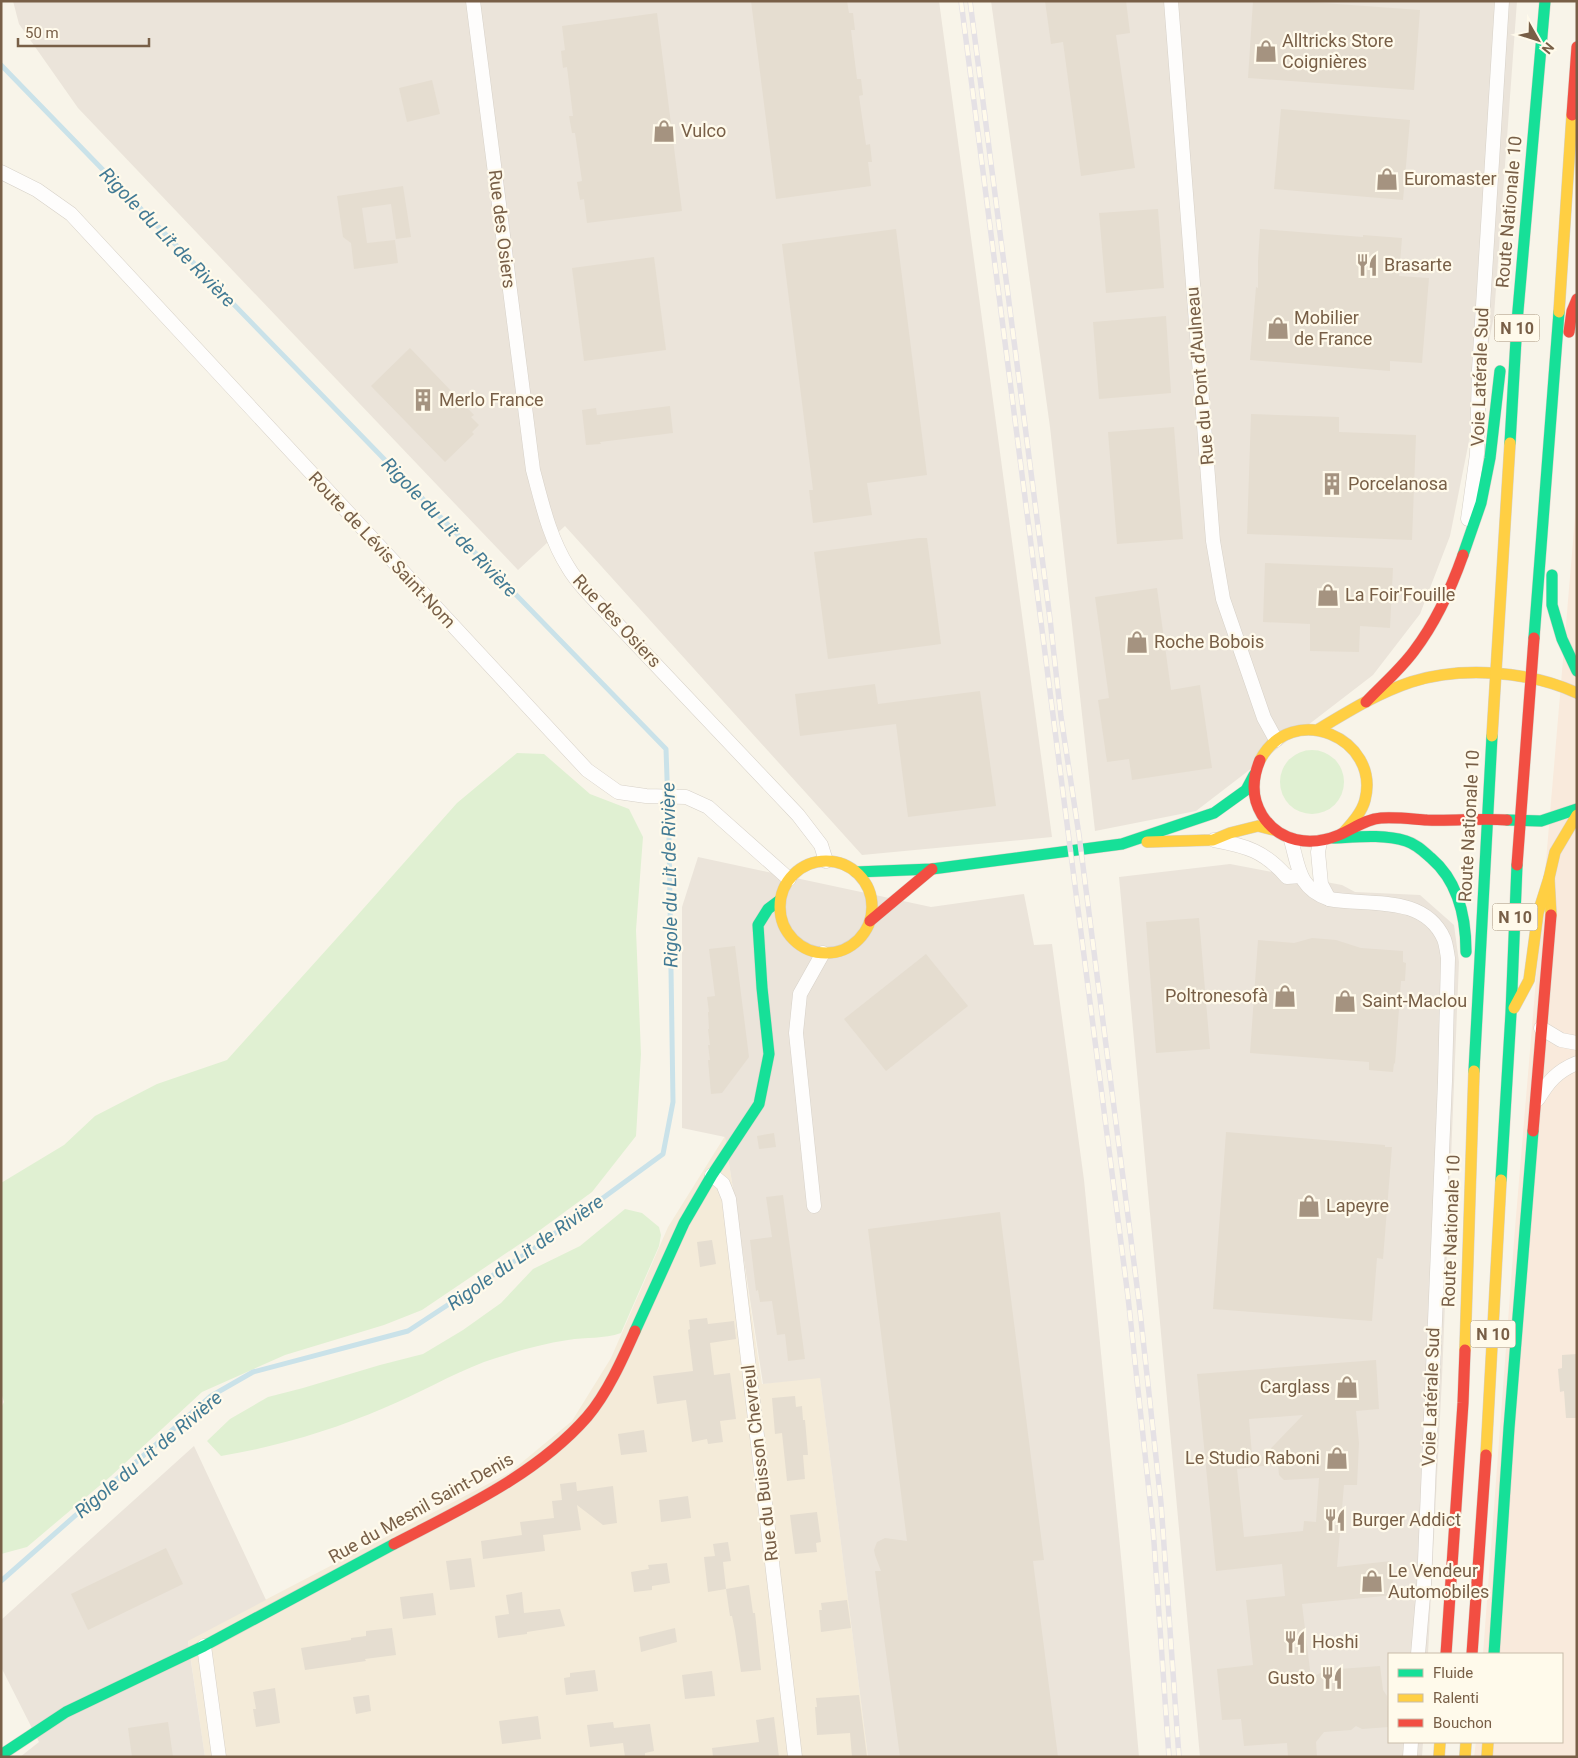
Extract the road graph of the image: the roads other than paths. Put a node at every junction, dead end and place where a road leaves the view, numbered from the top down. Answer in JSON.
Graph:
{"nodes":[{"id":1,"x":473,"y":1,"type":"edge"},
{"id":2,"x":1171,"y":1,"type":"edge"},
{"id":3,"x":1502,"y":1,"type":"edge"},
{"id":4,"x":1545,"y":1,"type":"edge"},
{"id":5,"x":1577,"y":47,"type":"edge"},
{"id":6,"x":1,"y":172,"type":"edge"},
{"id":7,"x":1577,"y":298,"type":"edge"},
{"id":8,"x":1517,"y":322,"type":"junction"},
{"id":9,"x":1503,"y":340,"type":"dead end"},
{"id":10,"x":1556,"y":348,"type":"junction"},
{"id":11,"x":1501,"y":360,"type":"dead end"},
{"id":12,"x":1542,"y":532,"type":"junction"},
{"id":13,"x":1466,"y":542,"type":"junction"},
{"id":14,"x":1554,"y":547,"type":"dead end"},
{"id":15,"x":1552,"y":566,"type":"dead end"},
{"id":16,"x":1577,"y":672,"type":"edge"},
{"id":17,"x":1495,"y":674,"type":"junction"},
{"id":18,"x":1530,"y":676,"type":"junction"},
{"id":19,"x":1577,"y":693,"type":"edge"},
{"id":20,"x":1366,"y":702,"type":"junction"},
{"id":21,"x":1319,"y":730,"type":"junction"},
{"id":22,"x":1276,"y":740,"type":"junction"},
{"id":23,"x":1254,"y":775,"type":"junction"},
{"id":24,"x":1577,"y":809,"type":"edge"},
{"id":25,"x":1577,"y":815,"type":"edge"},
{"id":26,"x":1486,"y":820,"type":"junction"},
{"id":27,"x":1520,"y":821,"type":"junction"},
{"id":28,"x":1274,"y":830,"type":"junction"},
{"id":29,"x":1332,"y":837,"type":"junction"},
{"id":30,"x":1213,"y":840,"type":"junction"},
{"id":31,"x":1291,"y":840,"type":"junction"},
{"id":32,"x":1122,"y":844,"type":"junction"},
{"id":33,"x":826,"y":861,"type":"junction"},
{"id":34,"x":932,"y":869,"type":"junction"},
{"id":35,"x":856,"y":872,"type":"junction"},
{"id":36,"x":1301,"y":876,"type":"junction"},
{"id":37,"x":1549,"y":878,"type":"junction"},
{"id":38,"x":789,"y":879,"type":"junction"},
{"id":39,"x":1329,"y":899,"type":"junction"},
{"id":40,"x":780,"y":900,"type":"junction"},
{"id":41,"x":870,"y":921,"type":"junction"},
{"id":42,"x":780,"y":940,"type":"junction"},
{"id":43,"x":823,"y":954,"type":"junction"},
{"id":44,"x":760,"y":958,"type":"junction"},
{"id":45,"x":1466,"y":963,"type":"dead end"},
{"id":46,"x":1468,"y":990,"type":"dead end"},
{"id":47,"x":1476,"y":1008,"type":"junction"},
{"id":48,"x":1511,"y":1014,"type":"junction"},
{"id":49,"x":1541,"y":1028,"type":"junction"},
{"id":50,"x":1577,"y":1043,"type":"edge"},
{"id":51,"x":1577,"y":1063,"type":"edge"},
{"id":52,"x":1536,"y":1102,"type":"junction"},
{"id":53,"x":712,"y":1175,"type":"junction"},
{"id":54,"x":814,"y":1206,"type":"dead end"},
{"id":55,"x":204,"y":1646,"type":"junction"},
{"id":56,"x":1418,"y":1653,"type":"edge"},
{"id":57,"x":1446,"y":1653,"type":"edge"},
{"id":58,"x":1472,"y":1653,"type":"edge"},
{"id":59,"x":1494,"y":1653,"type":"edge"},
{"id":60,"x":1411,"y":1743,"type":"edge"},
{"id":61,"x":1440,"y":1743,"type":"edge"},
{"id":62,"x":1466,"y":1743,"type":"edge"},
{"id":63,"x":1488,"y":1743,"type":"edge"},
{"id":64,"x":1,"y":1755,"type":"edge"},
{"id":65,"x":219,"y":1757,"type":"edge"},
{"id":66,"x":795,"y":1757,"type":"edge"},
{"id":67,"x":1410,"y":1757,"type":"edge"},
{"id":68,"x":1439,"y":1757,"type":"edge"},
{"id":69,"x":1465,"y":1757,"type":"edge"},
{"id":70,"x":1487,"y":1757,"type":"edge"}],
"edges":[{"from":1,"to":33,"type":"street","name":"Rue des Osiers"},
{"from":2,"to":22,"type":"street","name":"Rue du Pont d'Aulneau"},
{"from":3,"to":13,"type":"street","name":"Voie Latérale Sud"},
{"from":4,"to":8,"type":"main road","name":"Route Nationale 10","number":"N 10"},
{"from":5,"to":10,"type":"main road","number":"N 10"},
{"from":6,"to":38,"type":"street","name":"Route de Lévis Saint-Nom"},
{"from":7,"to":10,"type":"main road"},
{"from":8,"to":9,"type":"main road"},
{"from":8,"to":17,"type":"main road","name":"Route Nationale 10","number":"N 10"},
{"from":10,"to":12,"type":"main road","number":"N 10"},
{"from":11,"to":13,"type":"main road"},
{"from":12,"to":14,"type":"main road"},
{"from":12,"to":18,"type":"main road","number":"N 10"},
{"from":13,"to":20,"type":"main road"},
{"from":15,"to":16,"type":"main road"},
{"from":17,"to":18,"type":"main road"},
{"from":17,"to":20,"type":"main road"},
{"from":17,"to":26,"type":"main road","name":"Route Nationale 10","number":"N 10"},
{"from":18,"to":19,"type":"main road"},
{"from":18,"to":27,"type":"main road","number":"N 10"},
{"from":20,"to":21,"type":"main road"},
{"from":21,"to":22,"type":"main road"},
{"from":21,"to":29,"type":"main road"},
{"from":22,"to":23,"type":"main road"},
{"from":23,"to":28,"type":"main road"},
{"from":23,"to":32,"type":"main road"},
{"from":24,"to":27,"type":"main road"},
{"from":25,"to":37,"type":"main road"},
{"from":26,"to":27,"type":"main road"},
{"from":26,"to":29,"type":"main road"},
{"from":26,"to":47,"type":"main road","name":"Route Nationale 10","number":"N 10"},
{"from":27,"to":48,"type":"main road","number":"N 10"},
{"from":28,"to":30,"type":"main road"},
{"from":28,"to":31,"type":"main road"},
{"from":29,"to":31,"type":"main road"},
{"from":29,"to":39,"type":"street"},
{"from":29,"to":45,"type":"main road"},
{"from":30,"to":32,"type":"main road"},
{"from":30,"to":36,"type":"street"},
{"from":31,"to":36,"type":"street","name":"Voie Latérale Sud"},
{"from":32,"to":34,"type":"main road"},
{"from":33,"to":35,"type":"main road"},
{"from":33,"to":38,"type":"main road"},
{"from":34,"to":35,"type":"main road"},
{"from":34,"to":41,"type":"main road"},
{"from":35,"to":41,"type":"main road"},
{"from":36,"to":39,"type":"street","name":"Voie Latérale Sud"},
{"from":37,"to":48,"type":"main road"},
{"from":37,"to":49,"type":"main road"},
{"from":38,"to":40,"type":"main road"},
{"from":39,"to":56,"type":"street","name":"Voie Latérale Sud"},
{"from":40,"to":42,"type":"main road"},
{"from":40,"to":44,"type":"main road","name":"Rue du Mesnil Saint-Denis"},
{"from":41,"to":43,"type":"main road"},
{"from":42,"to":43,"type":"main road"},
{"from":42,"to":44,"type":"main road"},
{"from":43,"to":54,"type":"street"},
{"from":44,"to":53,"type":"main road","name":"Rue du Mesnil Saint-Denis"},
{"from":46,"to":47,"type":"main road"},
{"from":47,"to":57,"type":"main road","name":"Route Nationale 10","number":"N 10"},
{"from":48,"to":58,"type":"main road","number":"N 10"},
{"from":49,"to":50,"type":"street"},
{"from":49,"to":52,"type":"main road"},
{"from":51,"to":52,"type":"street"},
{"from":52,"to":59,"type":"main road"},
{"from":53,"to":55,"type":"main road","name":"Rue du Mesnil Saint-Denis"},
{"from":53,"to":66,"type":"street","name":"Rue du Buisson Chevreul"},
{"from":55,"to":64,"type":"main road","name":"Rue du Mesnil Saint-Denis"},
{"from":55,"to":65,"type":"street"},
{"from":60,"to":67,"type":"street"},
{"from":61,"to":68,"type":"main road"},
{"from":62,"to":69,"type":"main road"},
{"from":63,"to":70,"type":"main road"}]}
